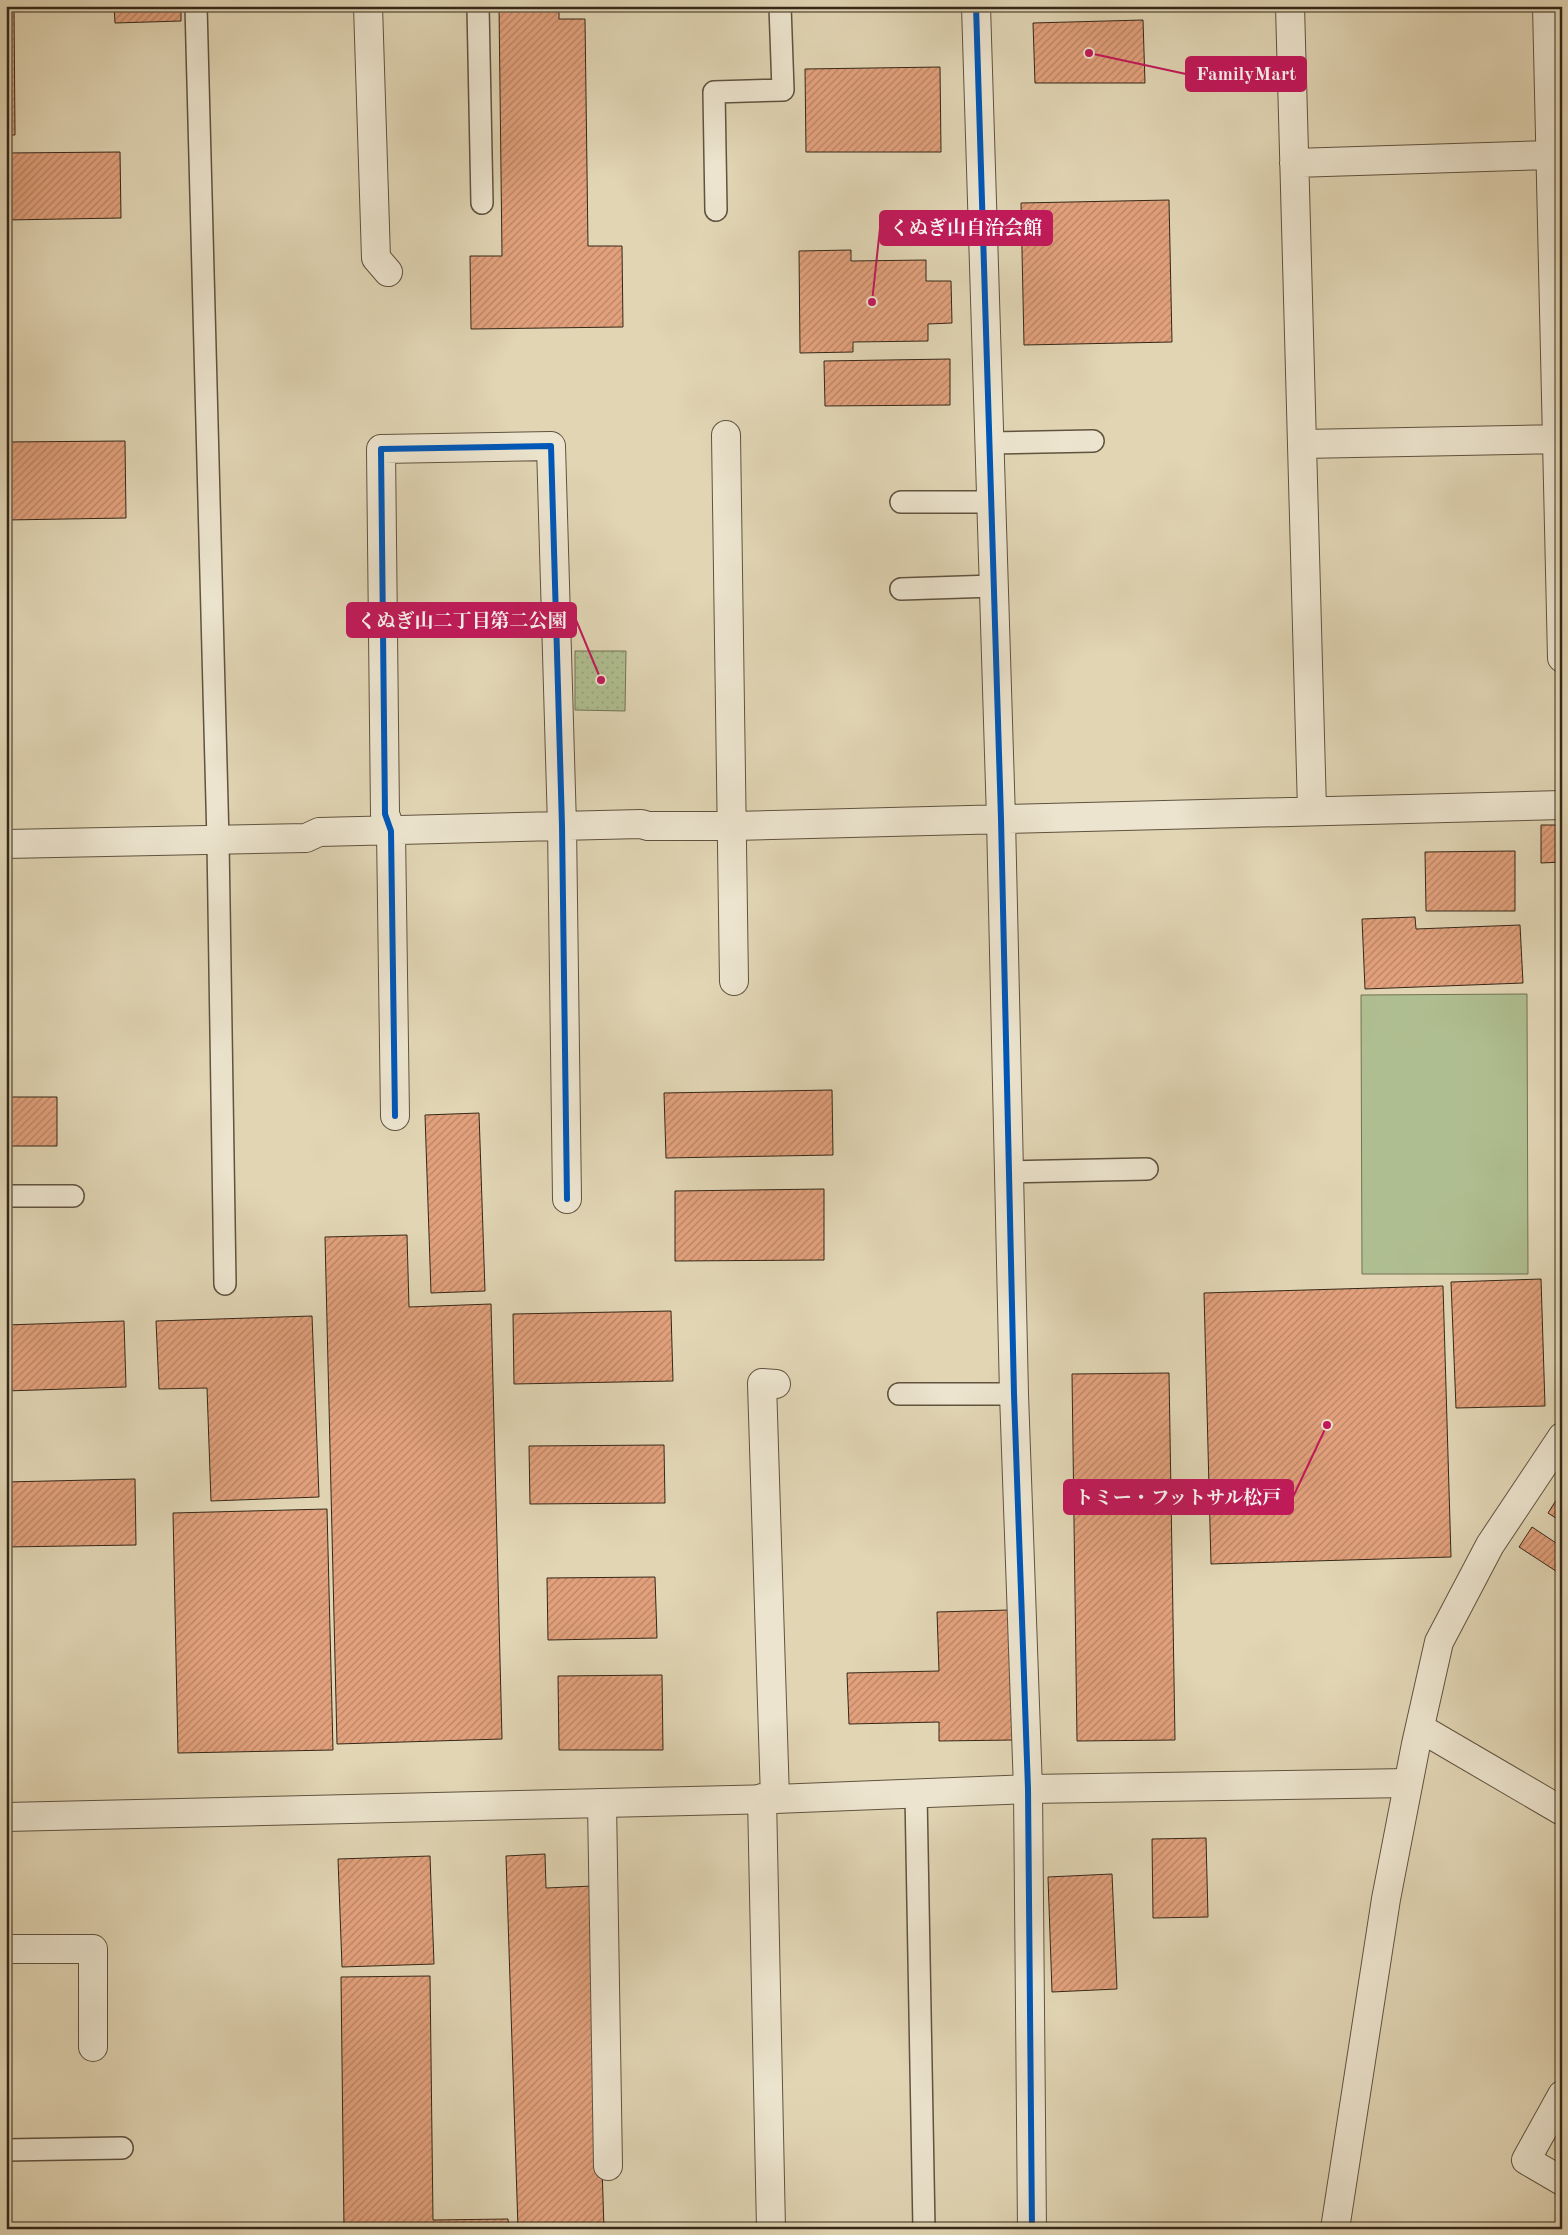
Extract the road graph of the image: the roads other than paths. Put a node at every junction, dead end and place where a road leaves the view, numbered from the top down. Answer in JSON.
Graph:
{"nodes":[{"id":1,"x":196,"y":6,"type":"edge"},
{"id":2,"x":368,"y":6,"type":"edge"},
{"id":3,"x":478,"y":6,"type":"edge"},
{"id":4,"x":780,"y":6,"type":"edge"},
{"id":5,"x":976,"y":6,"type":"edge"},
{"id":6,"x":1290,"y":6,"type":"edge"},
{"id":7,"x":1547,"y":6,"type":"edge"},
{"id":8,"x":1550,"y":155,"type":"junction"},
{"id":9,"x":1294,"y":163,"type":"junction"},
{"id":10,"x":482,"y":203,"type":"dead end"},
{"id":11,"x":716,"y":210,"type":"dead end"},
{"id":12,"x":388,"y":272,"type":"dead end"},
{"id":13,"x":726,"y":435,"type":"dead end"},
{"id":14,"x":1560,"y":439,"type":"edge"},
{"id":15,"x":1093,"y":441,"type":"dead end"},
{"id":16,"x":989,"y":443,"type":"junction"},
{"id":17,"x":1302,"y":444,"type":"junction"},
{"id":18,"x":901,"y":502,"type":"dead end"},
{"id":19,"x":992,"y":502,"type":"junction"},
{"id":20,"x":994,"y":586,"type":"junction"},
{"id":21,"x":901,"y":589,"type":"dead end"},
{"id":22,"x":1562,"y":658,"type":"edge"},
{"id":23,"x":1562,"y":805,"type":"edge"},
{"id":24,"x":1312,"y":810,"type":"junction"},
{"id":25,"x":1001,"y":819,"type":"junction"},
{"id":26,"x":562,"y":826,"type":"junction"},
{"id":27,"x":733,"y":826,"type":"junction"},
{"id":28,"x":391,"y":830,"type":"junction"},
{"id":29,"x":218,"y":841,"type":"junction"},
{"id":30,"x":6,"y":844,"type":"edge"},
{"id":31,"x":734,"y":981,"type":"dead end"},
{"id":32,"x":395,"y":1116,"type":"dead end"},
{"id":33,"x":1147,"y":1169,"type":"dead end"},
{"id":34,"x":1008,"y":1172,"type":"junction"},
{"id":35,"x":6,"y":1196,"type":"edge"},
{"id":36,"x":73,"y":1196,"type":"dead end"},
{"id":37,"x":568,"y":1199,"type":"dead end"},
{"id":38,"x":225,"y":1284,"type":"dead end"},
{"id":39,"x":776,"y":1384,"type":"dead end"},
{"id":40,"x":899,"y":1394,"type":"dead end"},
{"id":41,"x":1014,"y":1394,"type":"junction"},
{"id":42,"x":1562,"y":1437,"type":"edge"},
{"id":43,"x":1420,"y":1728,"type":"junction"},
{"id":44,"x":1408,"y":1783,"type":"junction"},
{"id":45,"x":1028,"y":1789,"type":"junction"},
{"id":46,"x":916,"y":1794,"type":"junction"},
{"id":47,"x":769,"y":1798,"type":"junction"},
{"id":48,"x":602,"y":1803,"type":"junction"},
{"id":49,"x":1562,"y":1812,"type":"edge"},
{"id":50,"x":6,"y":1817,"type":"edge"},
{"id":51,"x":6,"y":1949,"type":"edge"},
{"id":52,"x":93,"y":2047,"type":"dead end"},
{"id":53,"x":1562,"y":2095,"type":"edge"},
{"id":54,"x":122,"y":2148,"type":"dead end"},
{"id":55,"x":6,"y":2150,"type":"edge"},
{"id":56,"x":608,"y":2166,"type":"dead end"},
{"id":57,"x":1562,"y":2181,"type":"edge"},
{"id":58,"x":771,"y":2229,"type":"edge"},
{"id":59,"x":924,"y":2229,"type":"edge"},
{"id":60,"x":1032,"y":2229,"type":"edge"},
{"id":61,"x":1335,"y":2229,"type":"edge"}],
"edges":[{"from":1,"to":29,"type":"lane"},
{"from":2,"to":12,"type":"street"},
{"from":3,"to":10,"type":"lane"},
{"from":4,"to":11,"type":"lane"},
{"from":5,"to":16,"type":"street"},
{"from":6,"to":9,"type":"street"},
{"from":7,"to":8,"type":"street"},
{"from":8,"to":9,"type":"street"},
{"from":8,"to":14,"type":"street"},
{"from":9,"to":17,"type":"street"},
{"from":13,"to":27,"type":"street"},
{"from":14,"to":17,"type":"street"},
{"from":14,"to":22,"type":"street"},
{"from":15,"to":16,"type":"lane"},
{"from":16,"to":19,"type":"street"},
{"from":17,"to":24,"type":"street"},
{"from":18,"to":19,"type":"lane"},
{"from":19,"to":20,"type":"street"},
{"from":20,"to":21,"type":"lane"},
{"from":20,"to":25,"type":"street"},
{"from":23,"to":24,"type":"street"},
{"from":24,"to":25,"type":"street"},
{"from":25,"to":27,"type":"street"},
{"from":25,"to":34,"type":"street"},
{"from":26,"to":27,"type":"street"},
{"from":26,"to":28,"type":"street"},
{"from":26,"to":28,"type":"street"},
{"from":26,"to":37,"type":"street"},
{"from":27,"to":31,"type":"street"},
{"from":28,"to":29,"type":"street"},
{"from":28,"to":32,"type":"street"},
{"from":29,"to":30,"type":"street"},
{"from":29,"to":38,"type":"lane"},
{"from":33,"to":34,"type":"lane"},
{"from":34,"to":41,"type":"street"},
{"from":35,"to":36,"type":"lane"},
{"from":39,"to":47,"type":"street"},
{"from":40,"to":41,"type":"lane"},
{"from":41,"to":45,"type":"street"},
{"from":42,"to":43,"type":"street"},
{"from":43,"to":44,"type":"street"},
{"from":43,"to":49,"type":"street"},
{"from":44,"to":45,"type":"street"},
{"from":44,"to":61,"type":"street"},
{"from":45,"to":46,"type":"street"},
{"from":45,"to":60,"type":"street"},
{"from":46,"to":47,"type":"street"},
{"from":46,"to":59,"type":"lane"},
{"from":47,"to":48,"type":"street"},
{"from":47,"to":58,"type":"street"},
{"from":48,"to":50,"type":"street"},
{"from":48,"to":56,"type":"street"},
{"from":51,"to":52,"type":"street"},
{"from":53,"to":57,"type":"street"},
{"from":54,"to":55,"type":"lane"}]}
